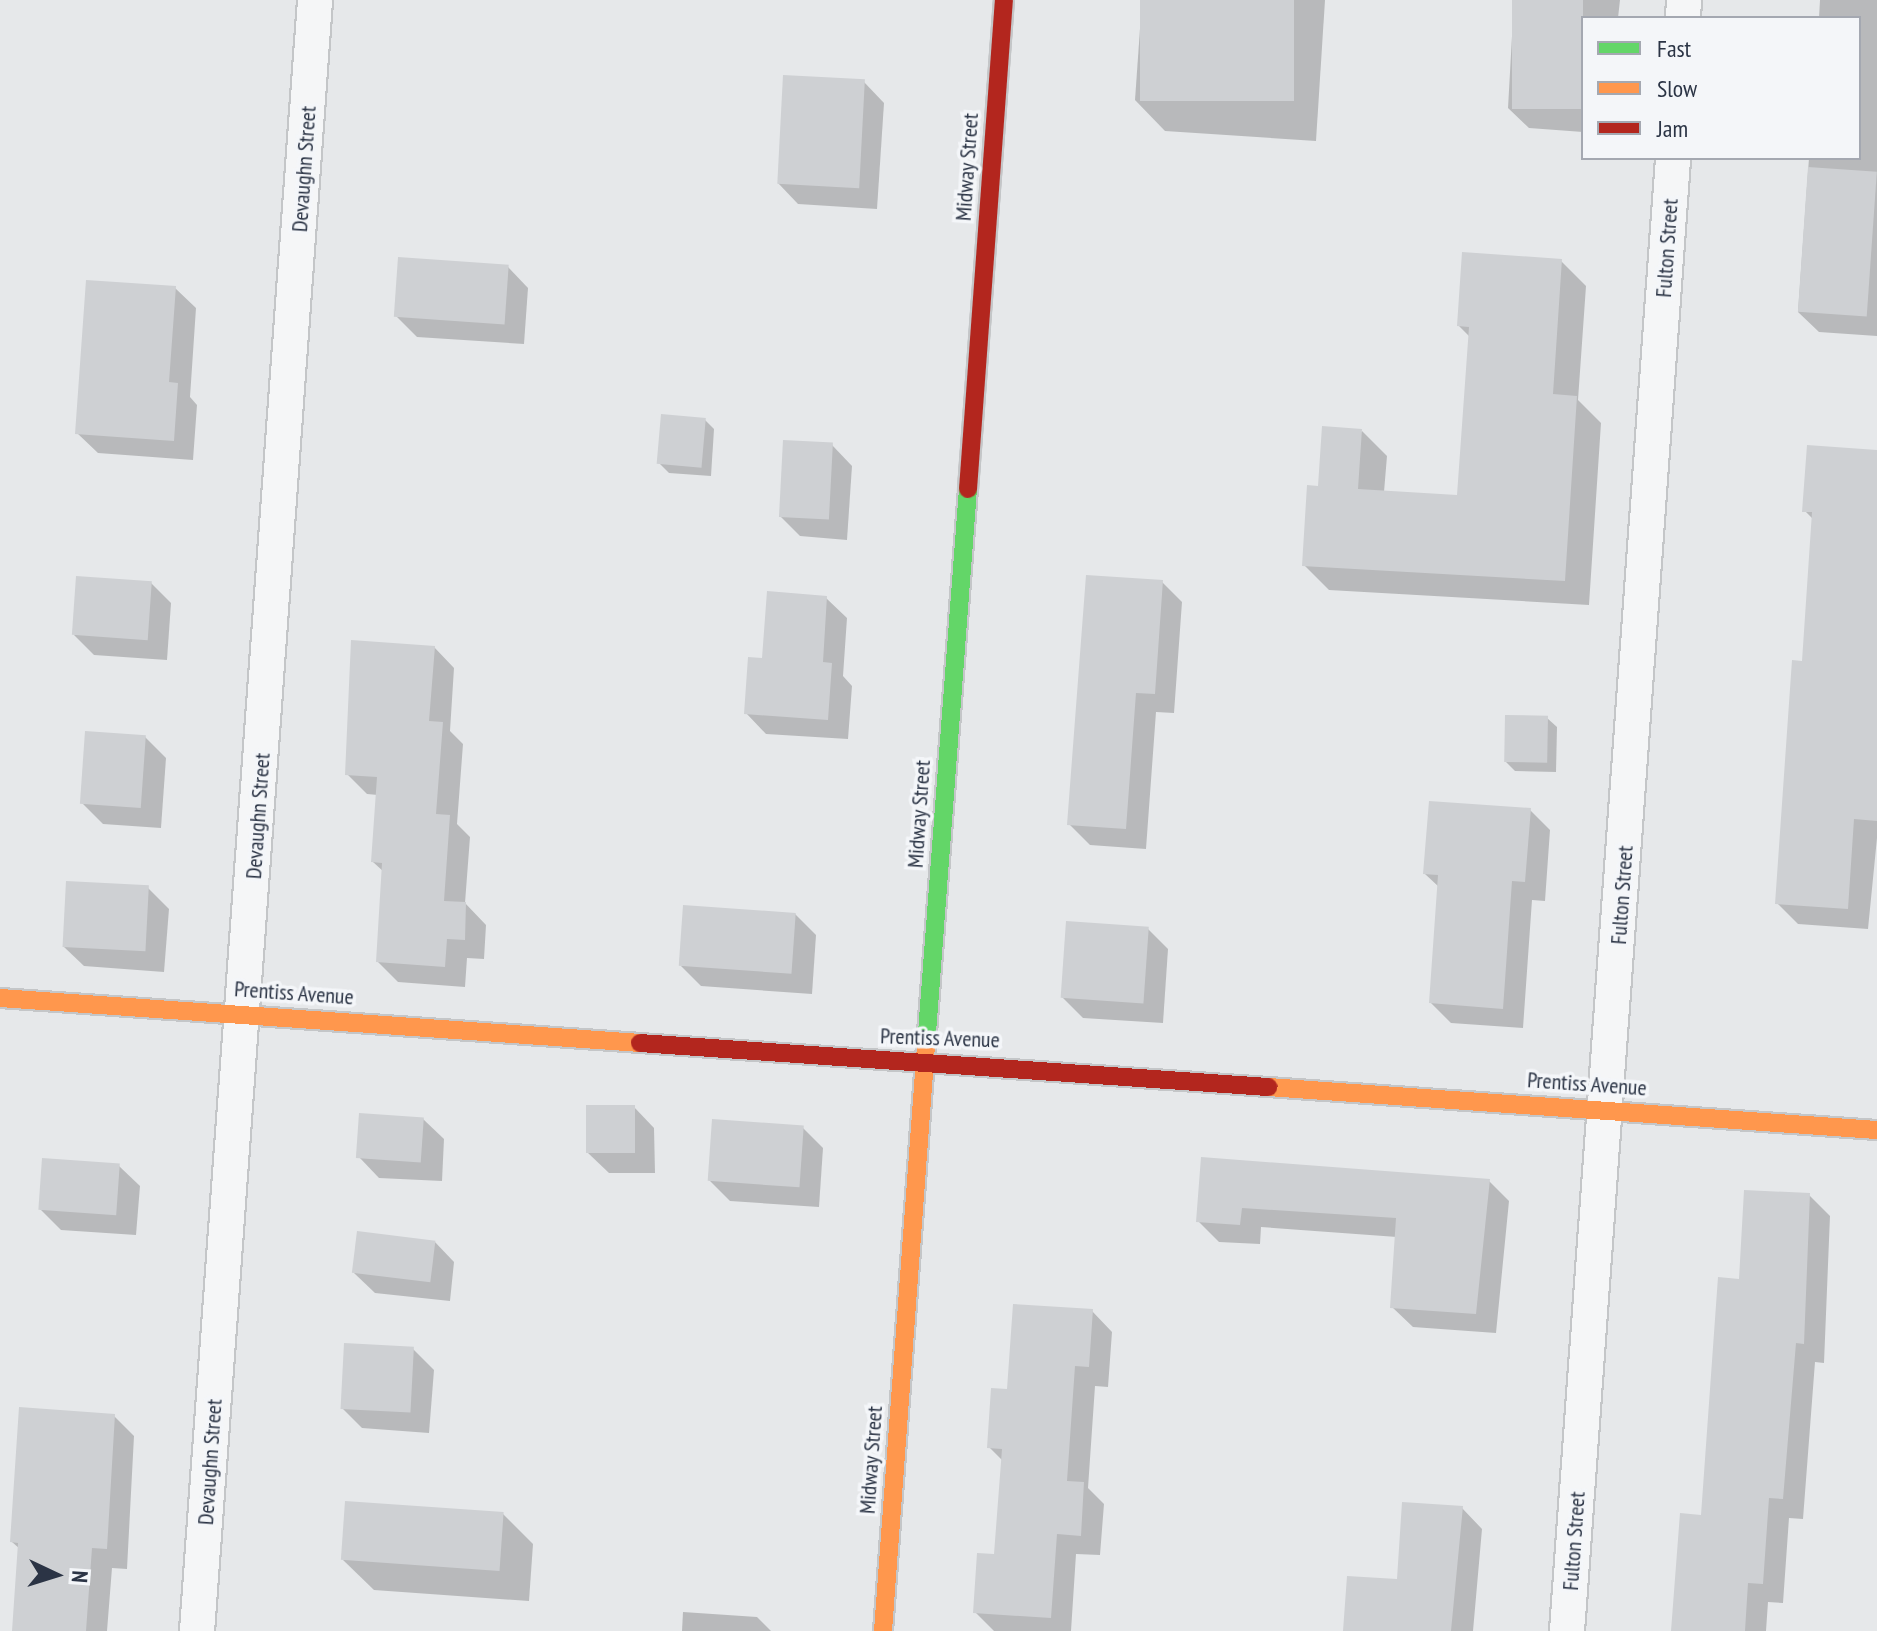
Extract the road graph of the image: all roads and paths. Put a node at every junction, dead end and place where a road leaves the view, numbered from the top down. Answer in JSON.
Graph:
{"nodes":[{"id":1,"x":315,"y":0,"type":"edge"},
{"id":2,"x":1004,"y":0,"type":"edge"},
{"id":3,"x":1673,"y":160,"type":"edge"},
{"id":4,"x":0,"y":998,"type":"edge"},
{"id":5,"x":244,"y":1014,"type":"junction"},
{"id":6,"x":924,"y":1063,"type":"junction"},
{"id":7,"x":1607,"y":1109,"type":"junction"},
{"id":8,"x":1877,"y":1130,"type":"edge"},
{"id":9,"x":197,"y":1631,"type":"edge"},
{"id":10,"x":883,"y":1631,"type":"edge"},
{"id":11,"x":1567,"y":1631,"type":"edge"}],
"edges":[{"from":1,"to":5,"type":"street","name":"Devaughn Street"},
{"from":2,"to":6,"type":"street","name":"Midway Street"},
{"from":3,"to":7,"type":"street","name":"Fulton Street"},
{"from":4,"to":5,"type":"street","name":"Prentiss Avenue"},
{"from":5,"to":6,"type":"street","name":"Prentiss Avenue"},
{"from":5,"to":9,"type":"street","name":"Devaughn Street"},
{"from":6,"to":7,"type":"street","name":"Prentiss Avenue"},
{"from":6,"to":10,"type":"street","name":"Midway Street"},
{"from":7,"to":8,"type":"street","name":"Prentiss Avenue"},
{"from":7,"to":11,"type":"street","name":"Fulton Street"}]}
